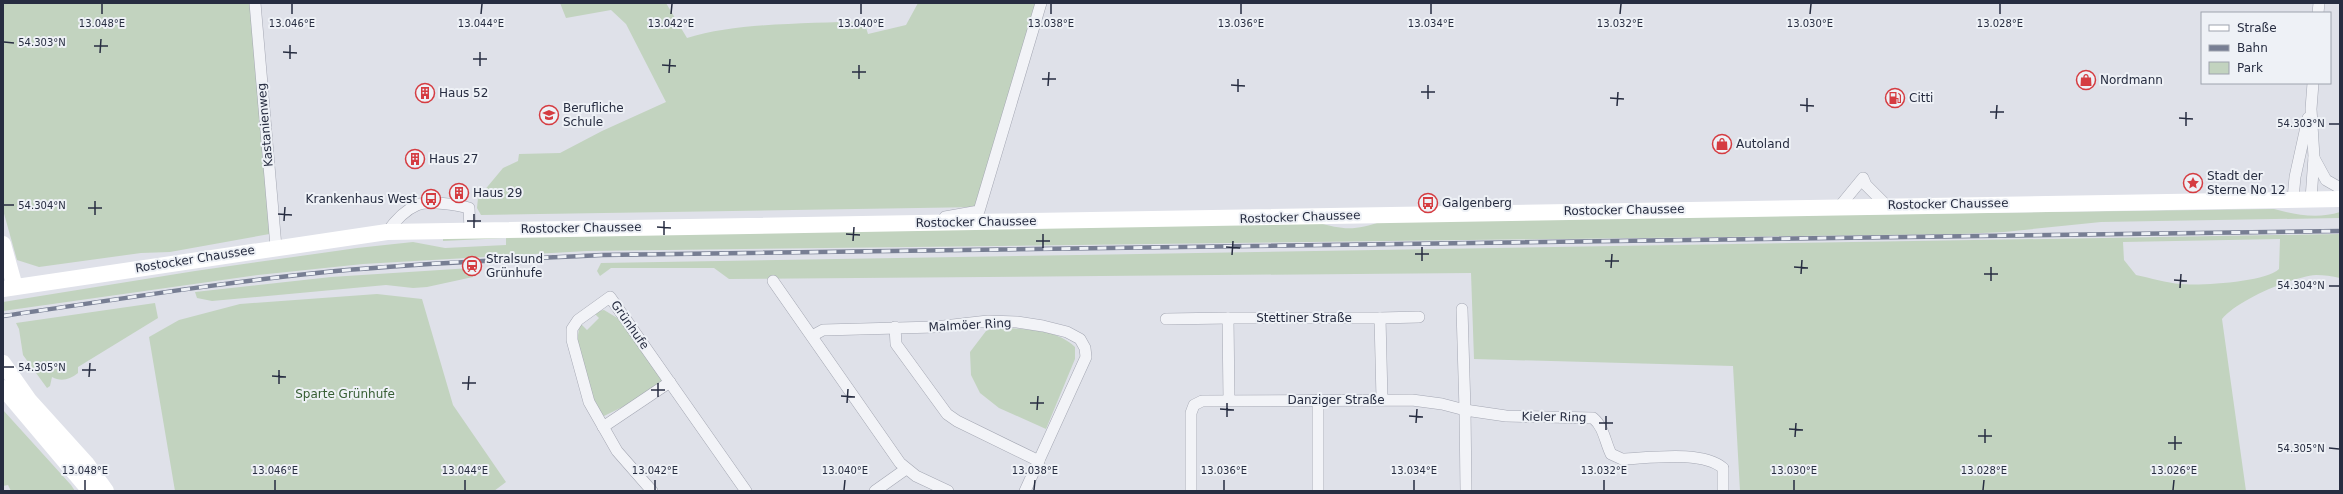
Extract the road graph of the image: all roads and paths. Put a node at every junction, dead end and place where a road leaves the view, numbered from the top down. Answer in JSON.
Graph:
{"nodes":[{"id":1,"x":255,"y":3,"type":"edge"},
{"id":2,"x":1041,"y":3,"type":"edge"},
{"id":3,"x":2313,"y":84,"type":"edge"},
{"id":4,"x":2311,"y":110,"type":"junction"},
{"id":5,"x":2314,"y":157,"type":"junction"},
{"id":6,"x":2340,"y":188,"type":"edge"},
{"id":7,"x":2293,"y":199,"type":"junction"},
{"id":8,"x":2311,"y":199,"type":"junction"},
{"id":9,"x":2340,"y":199,"type":"edge"},
{"id":10,"x":1886,"y":205,"type":"junction"},
{"id":11,"x":1840,"y":206,"type":"junction"},
{"id":12,"x":907,"y":223,"type":"junction"},
{"id":13,"x":470,"y":229,"type":"junction"},
{"id":14,"x":387,"y":232,"type":"junction"},
{"id":15,"x":3,"y":244,"type":"edge"},
{"id":16,"x":276,"y":247,"type":"junction"},
{"id":17,"x":773,"y":281,"type":"dead end"},
{"id":18,"x":9,"y":288,"type":"edge"},
{"id":19,"x":1462,"y":309,"type":"dead end"},
{"id":20,"x":1419,"y":317,"type":"dead end"},
{"id":21,"x":1228,"y":318,"type":"junction"},
{"id":22,"x":1380,"y":318,"type":"junction"},
{"id":23,"x":1166,"y":319,"type":"dead end"},
{"id":24,"x":894,"y":327,"type":"junction"},
{"id":25,"x":812,"y":336,"type":"junction"},
{"id":26,"x":3,"y":363,"type":"edge"},
{"id":27,"x":670,"y":382,"type":"junction"},
{"id":28,"x":3,"y":388,"type":"edge"},
{"id":29,"x":1382,"y":399,"type":"junction"},
{"id":30,"x":1229,"y":400,"type":"junction"},
{"id":31,"x":1318,"y":400,"type":"junction"},
{"id":32,"x":1464,"y":410,"type":"junction"},
{"id":33,"x":602,"y":427,"type":"junction"},
{"id":34,"x":1039,"y":461,"type":"junction"},
{"id":35,"x":906,"y":469,"type":"junction"},
{"id":36,"x":90,"y":491,"type":"edge"},
{"id":37,"x":106,"y":491,"type":"edge"},
{"id":38,"x":652,"y":491,"type":"edge"},
{"id":39,"x":746,"y":491,"type":"edge"},
{"id":40,"x":875,"y":491,"type":"edge"},
{"id":41,"x":948,"y":491,"type":"edge"},
{"id":42,"x":1025,"y":491,"type":"edge"},
{"id":43,"x":1191,"y":491,"type":"edge"},
{"id":44,"x":1318,"y":491,"type":"edge"},
{"id":45,"x":1466,"y":491,"type":"edge"},
{"id":46,"x":1723,"y":491,"type":"edge"}],
"edges":[{"from":1,"to":16,"type":"street","name":"Kastanienweg"},
{"from":2,"to":12,"type":"street","name":"Rostocker Chaussee"},
{"from":3,"to":4,"type":"street"},
{"from":4,"to":5,"type":"street"},
{"from":4,"to":7,"type":"street"},
{"from":5,"to":6,"type":"street"},
{"from":5,"to":8,"type":"street"},
{"from":7,"to":8,"type":"main road","name":"Rostocker Chaussee"},
{"from":7,"to":10,"type":"main road","name":"Rostocker Chaussee"},
{"from":8,"to":9,"type":"main road","name":"Rostocker Chaussee"},
{"from":10,"to":11,"type":"main road","name":"Rostocker Chaussee"},
{"from":10,"to":11,"type":"street"},
{"from":11,"to":12,"type":"main road","name":"Rostocker Chaussee"},
{"from":12,"to":13,"type":"main road","name":"Rostocker Chaussee"},
{"from":13,"to":14,"type":"main road","name":"Rostocker Chaussee"},
{"from":13,"to":14,"type":"street"},
{"from":14,"to":16,"type":"main road","name":"Rostocker Chaussee"},
{"from":15,"to":18,"type":"main road"},
{"from":16,"to":18,"type":"main road","name":"Rostocker Chaussee"},
{"from":17,"to":25,"type":"street"},
{"from":19,"to":32,"type":"street"},
{"from":20,"to":22,"type":"street","name":"Stettiner Straße"},
{"from":21,"to":22,"type":"street","name":"Stettiner Straße"},
{"from":21,"to":23,"type":"street","name":"Stettiner Straße"},
{"from":21,"to":30,"type":"street"},
{"from":22,"to":29,"type":"street"},
{"from":24,"to":25,"type":"street","name":"Malmöer Ring"},
{"from":24,"to":34,"type":"street"},
{"from":24,"to":34,"type":"street","name":"Malmöer Ring"},
{"from":25,"to":35,"type":"street"},
{"from":26,"to":37,"type":"main road"},
{"from":27,"to":33,"type":"street"},
{"from":27,"to":33,"type":"street","name":"Grünhufe"},
{"from":27,"to":39,"type":"street","name":"Grünhufe"},
{"from":28,"to":36,"type":"main road"},
{"from":29,"to":31,"type":"street","name":"Danziger Straße"},
{"from":29,"to":32,"type":"street","name":"Danziger Straße"},
{"from":30,"to":31,"type":"street","name":"Danziger Straße"},
{"from":30,"to":43,"type":"street","name":"Danziger Straße"},
{"from":31,"to":44,"type":"street"},
{"from":32,"to":45,"type":"street"},
{"from":32,"to":46,"type":"street","name":"Kieler Ring"},
{"from":33,"to":38,"type":"street","name":"Grünhufe"},
{"from":34,"to":42,"type":"street","name":"Malmöer Ring"},
{"from":35,"to":40,"type":"street"},
{"from":35,"to":41,"type":"street"}]}
